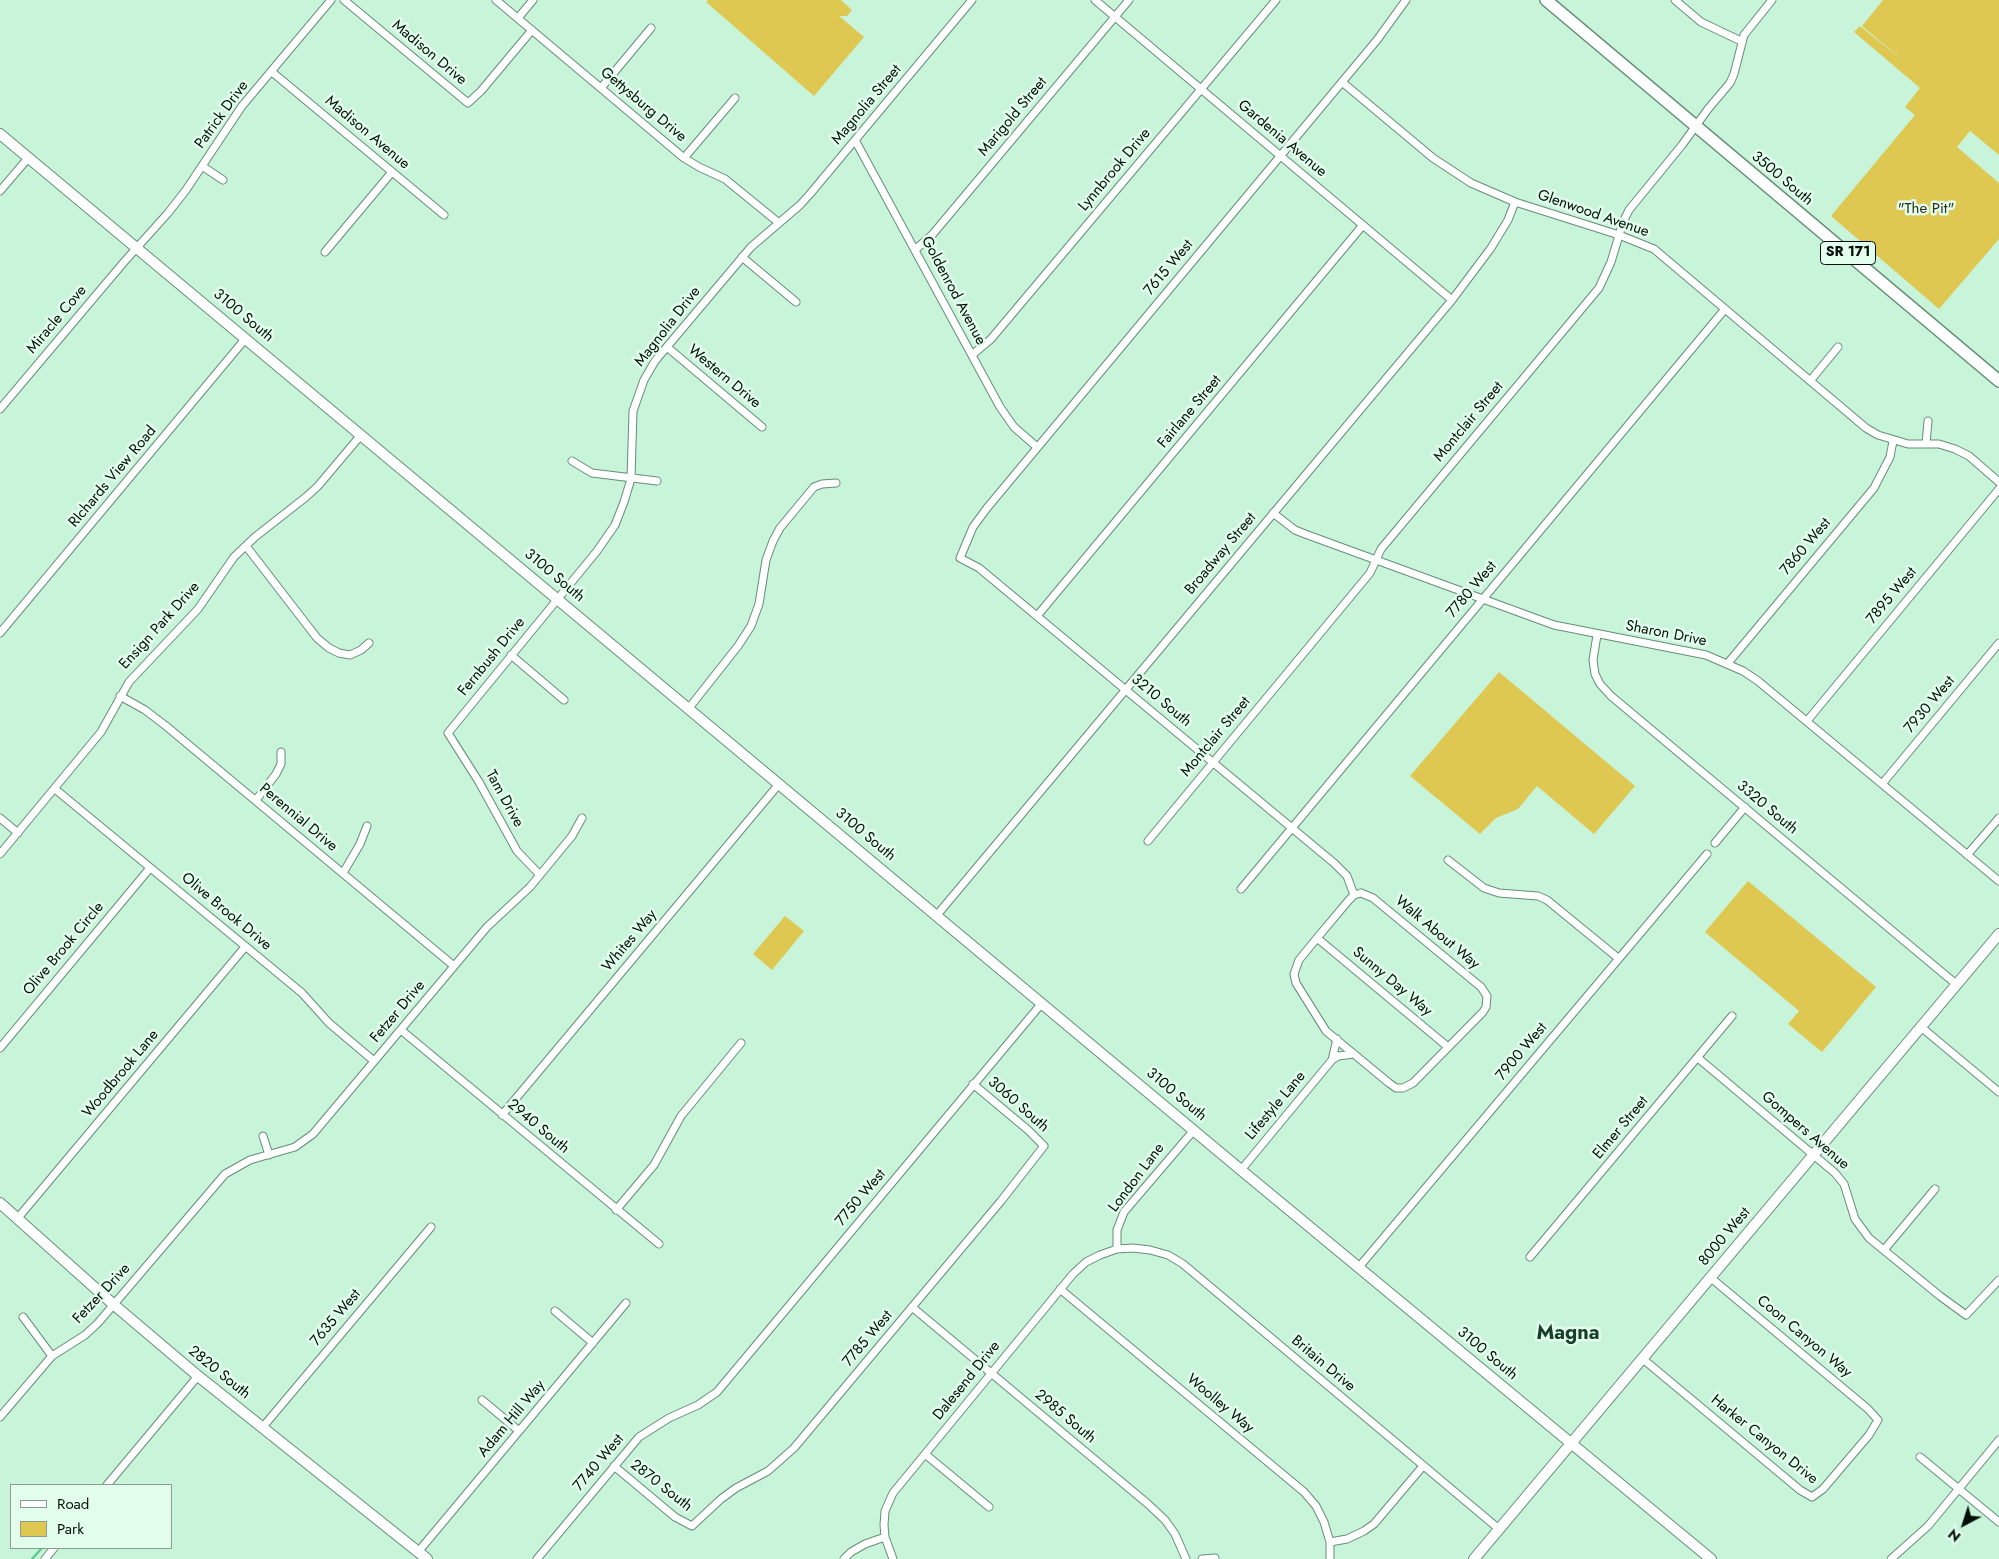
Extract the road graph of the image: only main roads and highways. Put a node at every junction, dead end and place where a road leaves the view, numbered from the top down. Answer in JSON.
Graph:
{"nodes":[{"id":1,"x":1546,"y":0,"type":"edge"},
{"id":2,"x":1999,"y":381,"type":"edge"}],
"edges":[{"from":1,"to":2,"type":"main road","name":"3500 South","number":"SR 171"}]}
